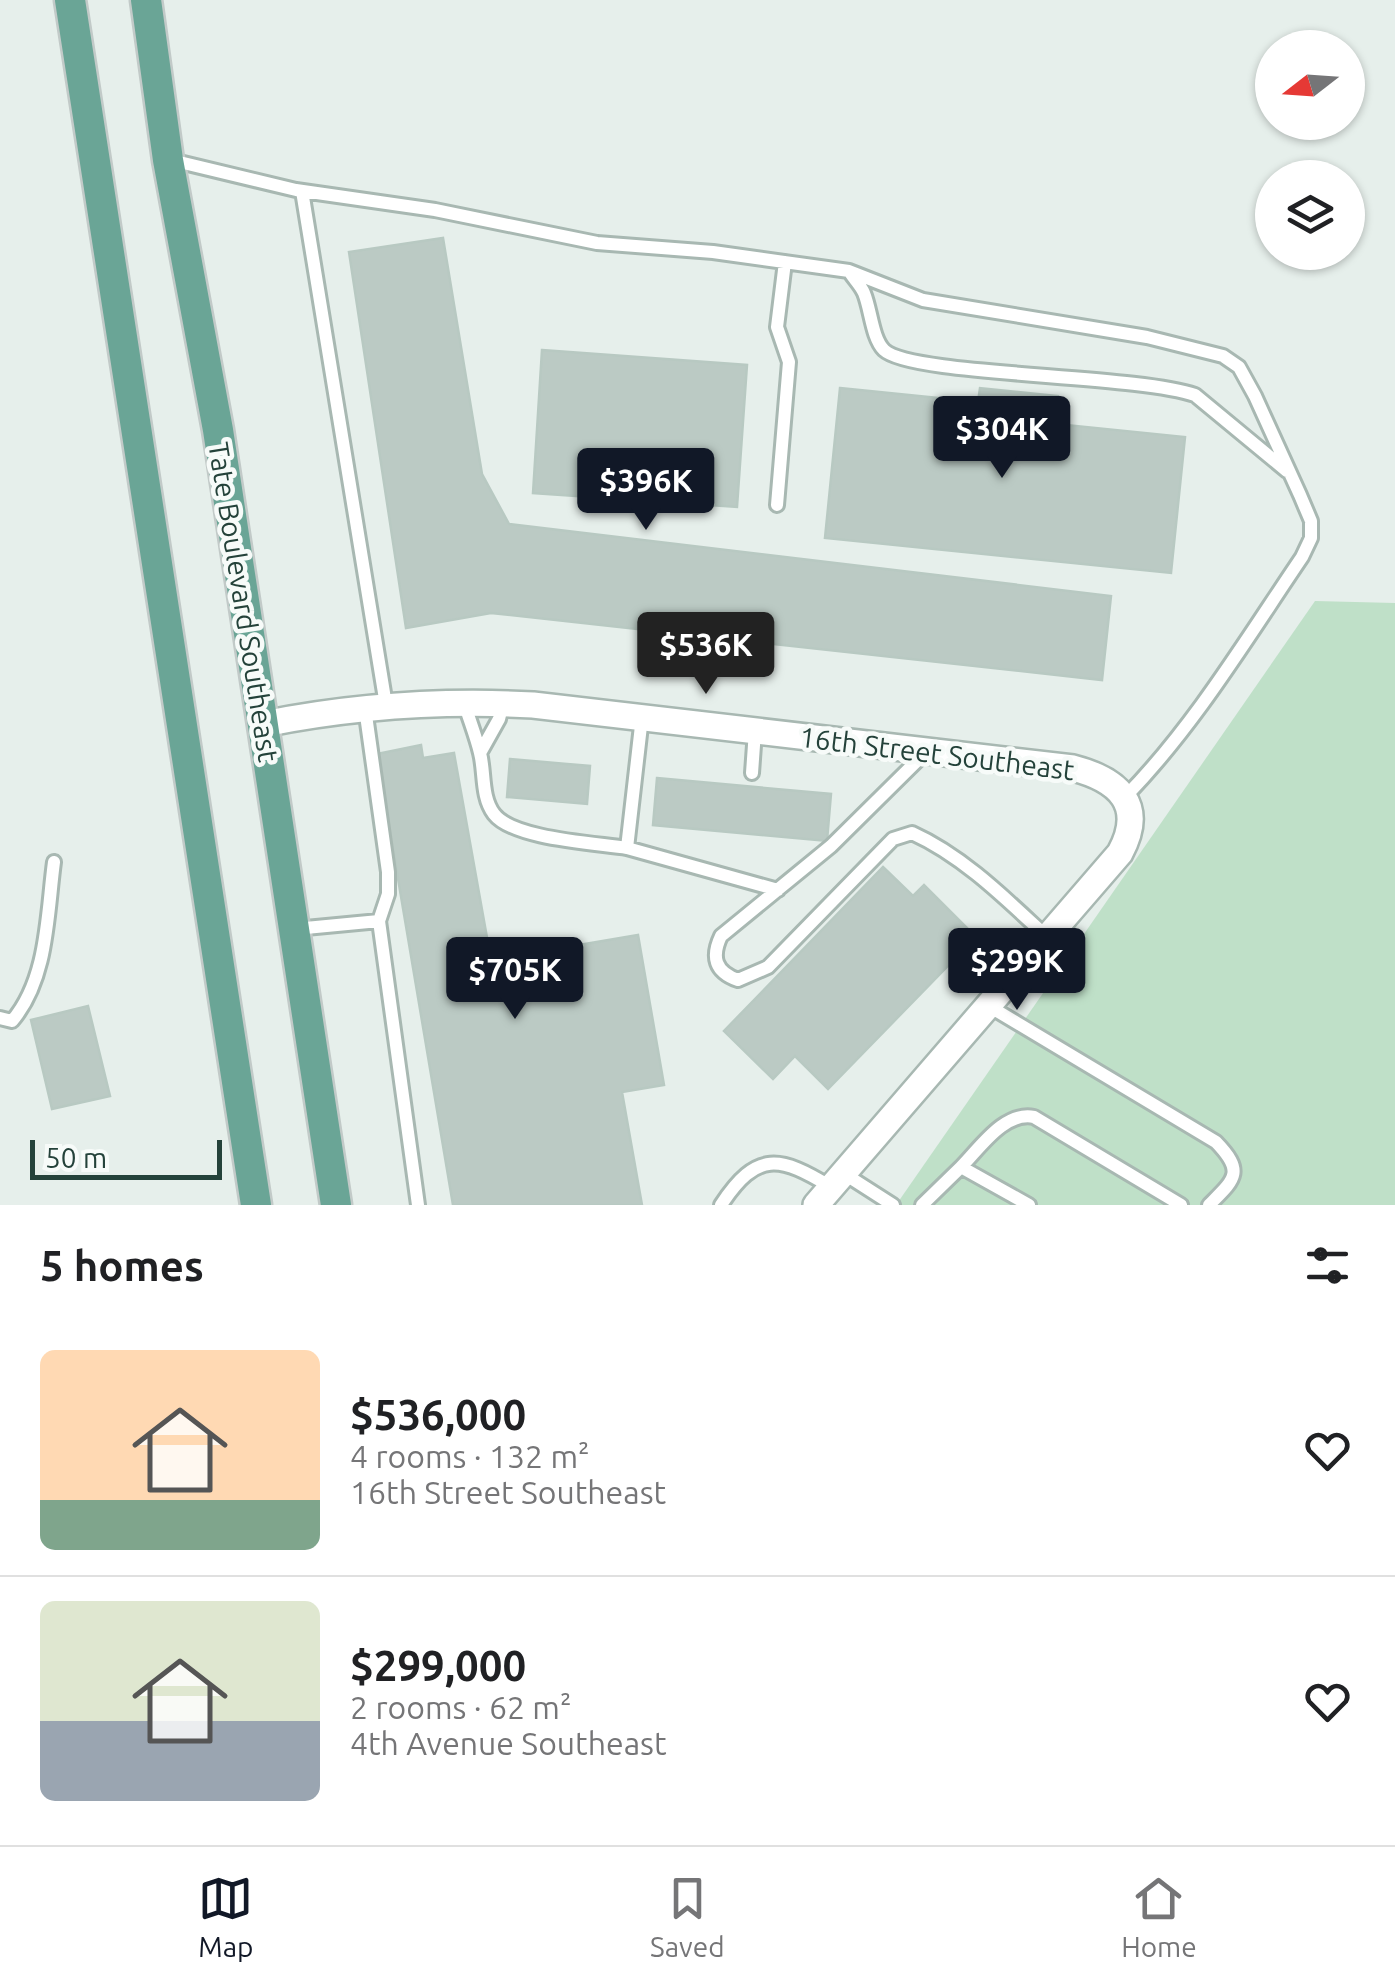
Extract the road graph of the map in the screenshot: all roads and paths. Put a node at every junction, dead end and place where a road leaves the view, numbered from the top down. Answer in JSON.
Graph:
{"nodes":[{"id":1,"x":70,"y":0,"type":"edge"},
{"id":2,"x":146,"y":0,"type":"edge"},
{"id":3,"x":168,"y":160,"type":"junction"},
{"id":4,"x":302,"y":191,"type":"junction"},
{"id":5,"x":785,"y":262,"type":"junction"},
{"id":6,"x":848,"y":271,"type":"junction"},
{"id":7,"x":1289,"y":473,"type":"junction"},
{"id":8,"x":777,"y":505,"type":"dead end"},
{"id":9,"x":464,"y":702,"type":"junction"},
{"id":10,"x":503,"y":703,"type":"junction"},
{"id":11,"x":376,"y":706,"type":"junction"},
{"id":12,"x":642,"y":718,"type":"junction"},
{"id":13,"x":264,"y":724,"type":"junction"},
{"id":14,"x":755,"y":731,"type":"junction"},
{"id":15,"x":927,"y":751,"type":"junction"},
{"id":16,"x":480,"y":753,"type":"junction"},
{"id":17,"x":752,"y":773,"type":"dead end"},
{"id":18,"x":1126,"y":796,"type":"junction"},
{"id":19,"x":627,"y":848,"type":"junction"},
{"id":20,"x":54,"y":862,"type":"dead end"},
{"id":21,"x":778,"y":890,"type":"junction"},
{"id":22,"x":380,"y":921,"type":"junction"},
{"id":23,"x":295,"y":930,"type":"junction"},
{"id":24,"x":1047,"y":937,"type":"junction"},
{"id":25,"x":988,"y":1005,"type":"junction"},
{"id":26,"x":0,"y":1018,"type":"edge"},
{"id":27,"x":960,"y":1167,"type":"junction"},
{"id":28,"x":830,"y":1188,"type":"edge"},
{"id":29,"x":256,"y":1205,"type":"edge"},
{"id":30,"x":336,"y":1205,"type":"edge"},
{"id":31,"x":418,"y":1205,"type":"edge"},
{"id":32,"x":721,"y":1205,"type":"edge"},
{"id":33,"x":893,"y":1205,"type":"edge"},
{"id":34,"x":922,"y":1205,"type":"edge"},
{"id":35,"x":1029,"y":1205,"type":"edge"},
{"id":36,"x":1181,"y":1205,"type":"edge"},
{"id":37,"x":1209,"y":1205,"type":"edge"}],
"edges":[{"from":1,"to":29,"type":"main road"},
{"from":2,"to":3,"type":"main road","name":"Tate Boulevard Southeast"},
{"from":3,"to":4,"type":"lane"},
{"from":3,"to":13,"type":"main road","name":"Tate Boulevard Southeast"},
{"from":4,"to":5,"type":"lane"},
{"from":4,"to":11,"type":"lane"},
{"from":5,"to":6,"type":"lane"},
{"from":5,"to":8,"type":"lane"},
{"from":6,"to":7,"type":"lane"},
{"from":6,"to":7,"type":"lane"},
{"from":7,"to":18,"type":"lane"},
{"from":9,"to":10,"type":"street","name":"16th Street Southeast"},
{"from":9,"to":11,"type":"street","name":"16th Street Southeast"},
{"from":9,"to":16,"type":"lane"},
{"from":10,"to":12,"type":"street","name":"16th Street Southeast"},
{"from":10,"to":16,"type":"lane"},
{"from":11,"to":13,"type":"street","name":"16th Street Southeast"},
{"from":11,"to":22,"type":"lane"},
{"from":12,"to":14,"type":"street","name":"16th Street Southeast"},
{"from":12,"to":19,"type":"lane"},
{"from":13,"to":23,"type":"main road","name":"Tate Boulevard Southeast"},
{"from":14,"to":15,"type":"street","name":"16th Street Southeast"},
{"from":14,"to":17,"type":"lane"},
{"from":15,"to":18,"type":"street","name":"16th Street Southeast"},
{"from":15,"to":21,"type":"lane"},
{"from":16,"to":19,"type":"lane"},
{"from":18,"to":24,"type":"street"},
{"from":19,"to":21,"type":"lane"},
{"from":20,"to":26,"type":"lane"},
{"from":21,"to":24,"type":"lane"},
{"from":22,"to":23,"type":"lane"},
{"from":22,"to":31,"type":"lane"},
{"from":23,"to":30,"type":"main road","name":"Tate Boulevard Southeast"},
{"from":24,"to":25,"type":"street"},
{"from":25,"to":28,"type":"street"},
{"from":25,"to":37,"type":"lane"},
{"from":27,"to":34,"type":"lane"},
{"from":27,"to":35,"type":"lane"},
{"from":27,"to":36,"type":"lane"},
{"from":28,"to":32,"type":"lane"},
{"from":28,"to":33,"type":"lane"}]}
